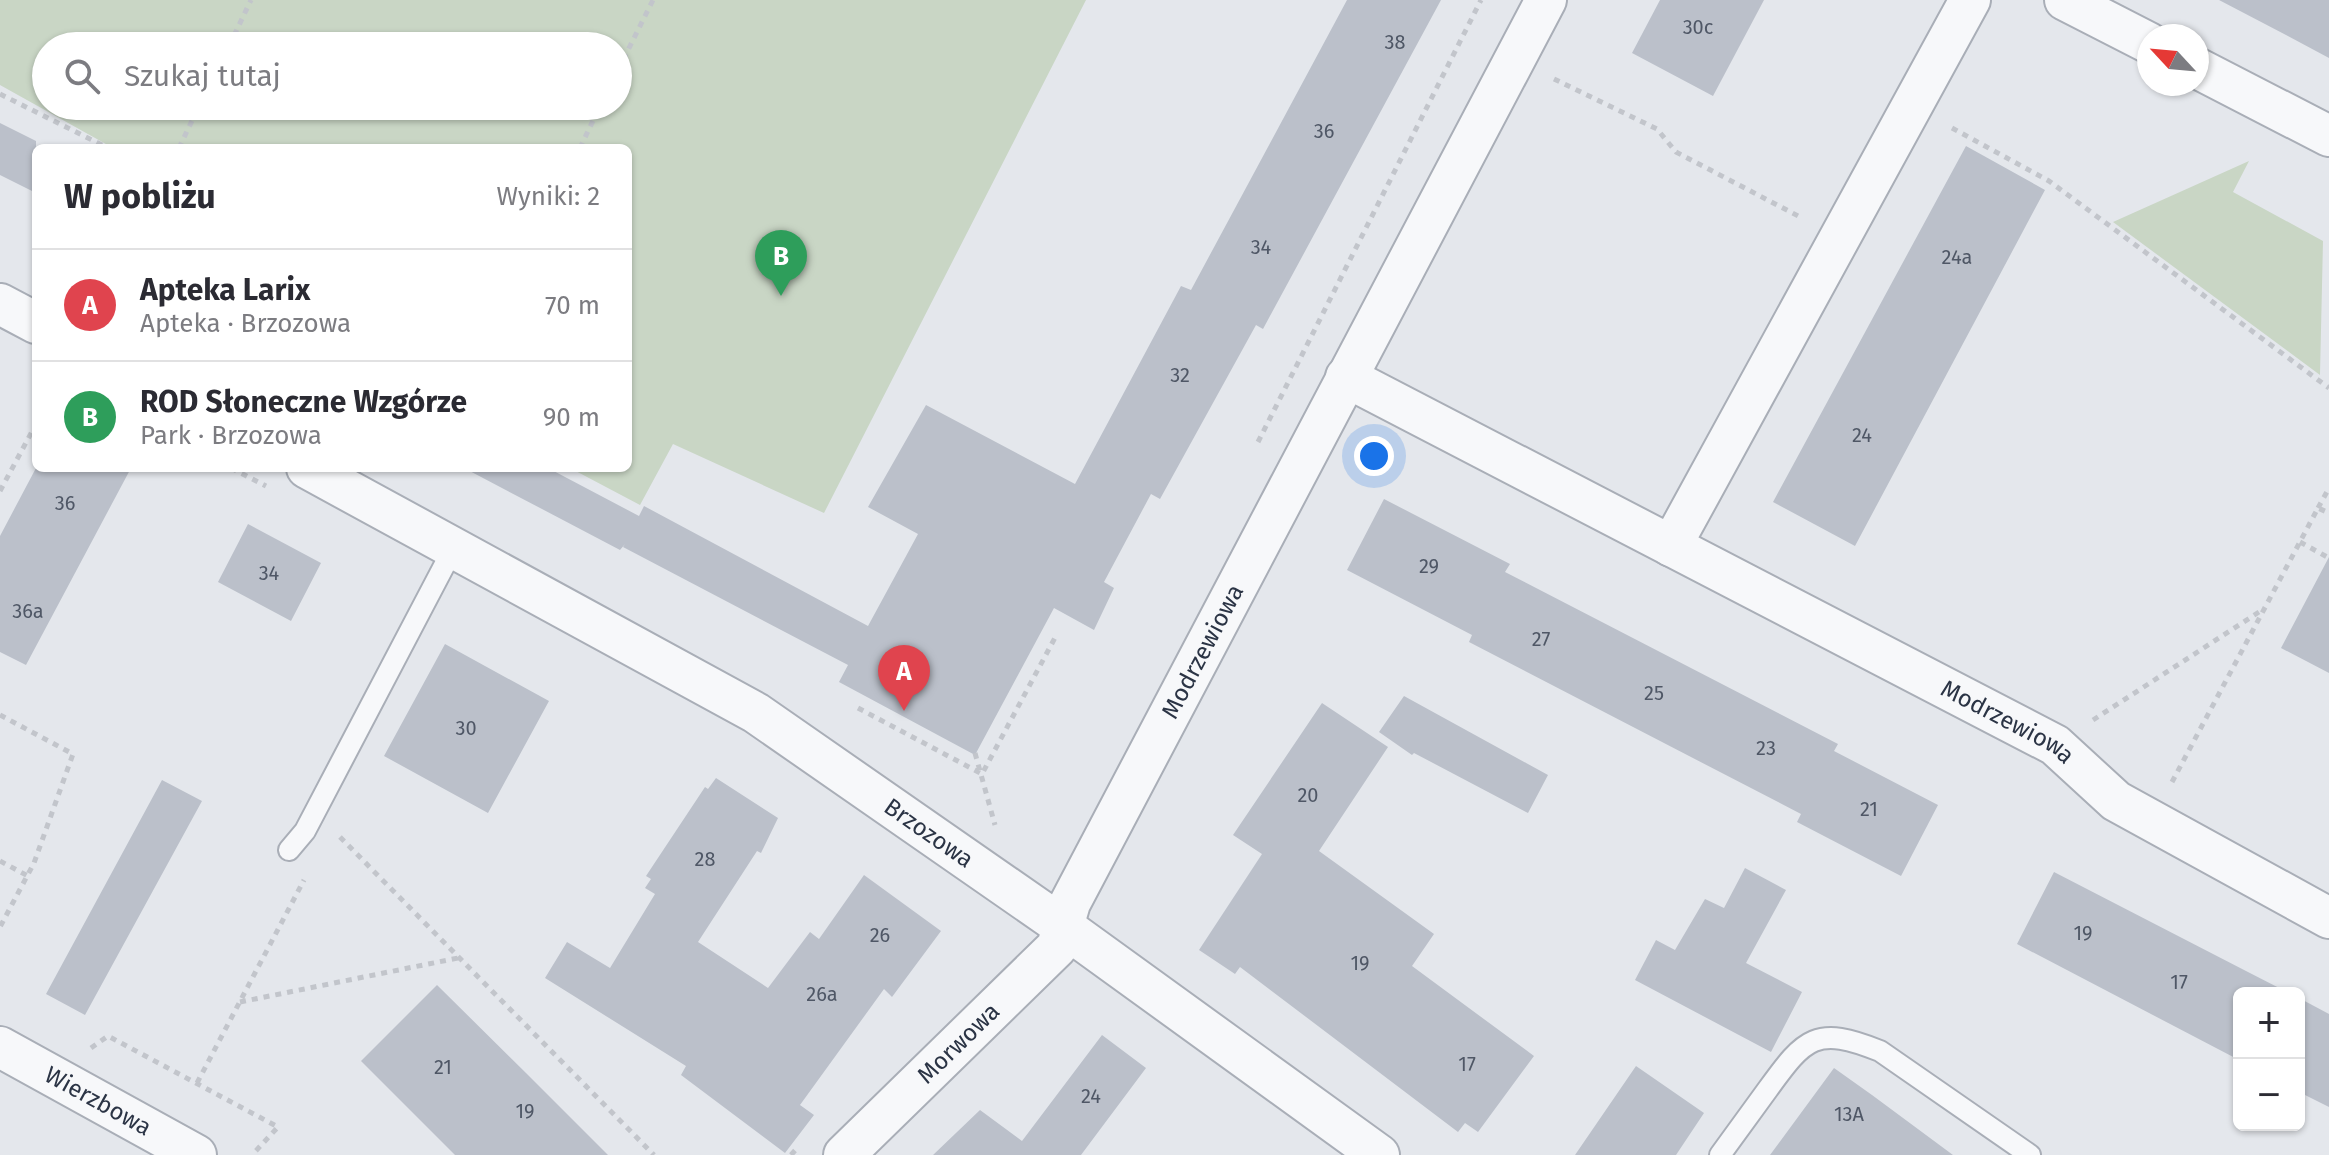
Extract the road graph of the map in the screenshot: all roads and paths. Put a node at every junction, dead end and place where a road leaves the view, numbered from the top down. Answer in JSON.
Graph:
{"nodes":[{"id":1,"x":251,"y":0,"type":"edge"},
{"id":2,"x":653,"y":0,"type":"edge"},
{"id":3,"x":1481,"y":0,"type":"edge"},
{"id":4,"x":1546,"y":0,"type":"edge"},
{"id":5,"x":1970,"y":0,"type":"edge"},
{"id":6,"x":2065,"y":0,"type":"edge"},
{"id":7,"x":236,"y":32,"type":"edge"},
{"id":8,"x":2137,"y":37,"type":"edge"},
{"id":9,"x":632,"y":42,"type":"edge"},
{"id":10,"x":1514,"y":59,"type":"junction"},
{"id":11,"x":2209,"y":74,"type":"edge"},
{"id":12,"x":0,"y":94,"type":"edge"},
{"id":13,"x":32,"y":110,"type":"edge"},
{"id":14,"x":52,"y":120,"type":"edge"},
{"id":15,"x":192,"y":120,"type":"edge"},
{"id":16,"x":593,"y":120,"type":"edge"},
{"id":17,"x":1937,"y":120,"type":"dead end"},
{"id":18,"x":2329,"y":136,"type":"edge"},
{"id":19,"x":100,"y":144,"type":"edge"},
{"id":20,"x":181,"y":144,"type":"edge"},
{"id":21,"x":582,"y":144,"type":"edge"},
{"id":22,"x":1839,"y":238,"type":"junction"},
{"id":23,"x":0,"y":304,"type":"edge"},
{"id":24,"x":32,"y":321,"type":"edge"},
{"id":25,"x":1346,"y":377,"type":"junction"},
{"id":26,"x":2329,"y":388,"type":"edge"},
{"id":27,"x":32,"y":431,"type":"edge"},
{"id":28,"x":1253,"y":452,"type":"dead end"},
{"id":29,"x":314,"y":472,"type":"edge"},
{"id":30,"x":2329,"y":488,"type":"edge"},
{"id":31,"x":0,"y":491,"type":"edge"},
{"id":32,"x":2318,"y":508,"type":"junction"},
{"id":33,"x":2329,"y":513,"type":"edge"},
{"id":34,"x":2300,"y":542,"type":"junction"},
{"id":35,"x":1671,"y":546,"type":"junction"},
{"id":36,"x":454,"y":547,"type":"junction"},
{"id":37,"x":2329,"y":558,"type":"edge"},
{"id":38,"x":2264,"y":609,"type":"junction"},
{"id":39,"x":1057,"y":634,"type":"dead end"},
{"id":40,"x":858,"y":708,"type":"dead end"},
{"id":41,"x":0,"y":715,"type":"edge"},
{"id":42,"x":2055,"y":745,"type":"junction"},
{"id":43,"x":975,"y":753,"type":"dead end"},
{"id":44,"x":982,"y":774,"type":"junction"},
{"id":45,"x":2152,"y":821,"type":"junction"},
{"id":46,"x":331,"y":828,"type":"dead end"},
{"id":47,"x":997,"y":833,"type":"dead end"},
{"id":48,"x":289,"y":850,"type":"dead end"},
{"id":49,"x":0,"y":861,"type":"edge"},
{"id":50,"x":28,"y":876,"type":"junction"},
{"id":51,"x":2329,"y":918,"type":"edge"},
{"id":52,"x":0,"y":927,"type":"edge"},
{"id":53,"x":1064,"y":927,"type":"junction"},
{"id":54,"x":459,"y":958,"type":"junction"},
{"id":55,"x":239,"y":1002,"type":"dead end"},
{"id":56,"x":0,"y":1047,"type":"edge"},
{"id":57,"x":88,"y":1050,"type":"dead end"},
{"id":58,"x":802,"y":1144,"type":"dead end"},
{"id":59,"x":196,"y":1155,"type":"edge"},
{"id":60,"x":252,"y":1155,"type":"edge"},
{"id":61,"x":654,"y":1155,"type":"edge"},
{"id":62,"x":791,"y":1155,"type":"edge"},
{"id":63,"x":844,"y":1155,"type":"edge"},
{"id":64,"x":1379,"y":1155,"type":"edge"},
{"id":65,"x":1720,"y":1155,"type":"edge"},
{"id":66,"x":2030,"y":1155,"type":"edge"}],
"edges":[{"from":1,"to":7,"type":"path"},
{"from":2,"to":9,"type":"path"},
{"from":3,"to":28,"type":"path"},
{"from":4,"to":10,"type":"street","name":"Modrzewiowa"},
{"from":5,"to":22,"type":"street"},
{"from":6,"to":8,"type":"street"},
{"from":10,"to":22,"type":"path"},
{"from":10,"to":25,"type":"street","name":"Modrzewiowa"},
{"from":11,"to":18,"type":"street"},
{"from":12,"to":13,"type":"path"},
{"from":14,"to":19,"type":"path"},
{"from":15,"to":20,"type":"path"},
{"from":16,"to":21,"type":"path"},
{"from":17,"to":26,"type":"path"},
{"from":22,"to":35,"type":"street"},
{"from":23,"to":24,"type":"street"},
{"from":25,"to":35,"type":"street","name":"Modrzewiowa"},
{"from":25,"to":53,"type":"street","name":"Modrzewiowa"},
{"from":27,"to":31,"type":"path"},
{"from":29,"to":36,"type":"street","name":"Brzozowa"},
{"from":30,"to":32,"type":"path"},
{"from":32,"to":33,"type":"path"},
{"from":32,"to":34,"type":"path"},
{"from":34,"to":37,"type":"path"},
{"from":34,"to":38,"type":"path"},
{"from":35,"to":42,"type":"street","name":"Modrzewiowa"},
{"from":36,"to":48,"type":"lane"},
{"from":36,"to":53,"type":"street","name":"Brzozowa"},
{"from":38,"to":42,"type":"path"},
{"from":38,"to":45,"type":"path"},
{"from":39,"to":44,"type":"path"},
{"from":40,"to":44,"type":"path"},
{"from":41,"to":50,"type":"path"},
{"from":42,"to":45,"type":"street","name":"Modrzewiowa"},
{"from":43,"to":44,"type":"path"},
{"from":44,"to":47,"type":"path"},
{"from":45,"to":51,"type":"street","name":"Modrzewiowa"},
{"from":46,"to":54,"type":"path"},
{"from":49,"to":50,"type":"path"},
{"from":50,"to":52,"type":"path"},
{"from":53,"to":63,"type":"street","name":"Morwowa"},
{"from":53,"to":64,"type":"street","name":"Brzozowa"},
{"from":54,"to":55,"type":"path"},
{"from":54,"to":61,"type":"path"},
{"from":56,"to":59,"type":"street","name":"Wierzbowa"},
{"from":57,"to":60,"type":"path"},
{"from":58,"to":62,"type":"path"},
{"from":65,"to":66,"type":"lane"}]}
